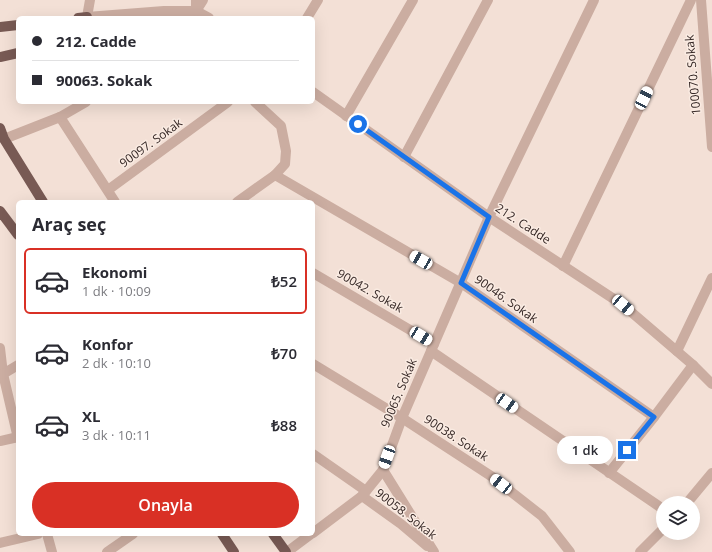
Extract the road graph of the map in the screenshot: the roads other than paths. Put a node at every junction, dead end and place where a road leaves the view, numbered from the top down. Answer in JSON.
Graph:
{"nodes":[{"id":1,"x":90,"y":0,"type":"edge"},
{"id":2,"x":196,"y":0,"type":"edge"},
{"id":3,"x":203,"y":0,"type":"edge"},
{"id":4,"x":318,"y":0,"type":"edge"},
{"id":5,"x":413,"y":0,"type":"edge"},
{"id":6,"x":488,"y":0,"type":"edge"},
{"id":7,"x":594,"y":0,"type":"edge"},
{"id":8,"x":691,"y":0,"type":"edge"},
{"id":9,"x":700,"y":0,"type":"edge"},
{"id":10,"x":196,"y":11,"type":"junction"},
{"id":11,"x":85,"y":16,"type":"edge"},
{"id":12,"x":107,"y":16,"type":"edge"},
{"id":13,"x":205,"y":16,"type":"edge"},
{"id":14,"x":308,"y":16,"type":"edge"},
{"id":15,"x":16,"y":25,"type":"edge"},
{"id":16,"x":0,"y":27,"type":"edge"},
{"id":17,"x":707,"y":31,"type":"edge"},
{"id":18,"x":16,"y":53,"type":"edge"},
{"id":19,"x":0,"y":57,"type":"edge"},
{"id":20,"x":315,"y":93,"type":"edge"},
{"id":21,"x":710,"y":94,"type":"edge"},
{"id":22,"x":83,"y":104,"type":"edge"},
{"id":23,"x":225,"y":104,"type":"edge"},
{"id":24,"x":257,"y":104,"type":"edge"},
{"id":25,"x":346,"y":116,"type":"junction"},
{"id":26,"x":60,"y":117,"type":"junction"},
{"id":27,"x":0,"y":128,"type":"edge"},
{"id":28,"x":4,"y":139,"type":"junction"},
{"id":29,"x":712,"y":147,"type":"edge"},
{"id":30,"x":404,"y":157,"type":"junction"},
{"id":31,"x":275,"y":175,"type":"junction"},
{"id":32,"x":108,"y":190,"type":"junction"},
{"id":33,"x":42,"y":200,"type":"edge"},
{"id":34,"x":114,"y":200,"type":"edge"},
{"id":35,"x":240,"y":200,"type":"edge"},
{"id":36,"x":0,"y":211,"type":"edge"},
{"id":37,"x":489,"y":217,"type":"junction"},
{"id":38,"x":16,"y":233,"type":"edge"},
{"id":39,"x":563,"y":266,"type":"junction"},
{"id":40,"x":315,"y":274,"type":"edge"},
{"id":41,"x":712,"y":278,"type":"edge"},
{"id":42,"x":461,"y":283,"type":"junction"},
{"id":43,"x":0,"y":348,"type":"edge"},
{"id":44,"x":432,"y":348,"type":"junction"},
{"id":45,"x":677,"y":351,"type":"junction"},
{"id":46,"x":693,"y":364,"type":"junction"},
{"id":47,"x":315,"y":365,"type":"edge"},
{"id":48,"x":16,"y":366,"type":"edge"},
{"id":49,"x":3,"y":374,"type":"junction"},
{"id":50,"x":712,"y":384,"type":"edge"},
{"id":51,"x":654,"y":417,"type":"junction"},
{"id":52,"x":402,"y":418,"type":"junction"},
{"id":53,"x":16,"y":429,"type":"edge"},
{"id":54,"x":16,"y":438,"type":"edge"},
{"id":55,"x":0,"y":441,"type":"edge"},
{"id":56,"x":315,"y":456,"type":"edge"},
{"id":57,"x":382,"y":470,"type":"junction"},
{"id":58,"x":609,"y":472,"type":"junction"},
{"id":59,"x":710,"y":479,"type":"edge"},
{"id":60,"x":364,"y":494,"type":"junction"},
{"id":61,"x":694,"y":496,"type":"edge"},
{"id":62,"x":656,"y":504,"type":"edge"},
{"id":63,"x":315,"y":531,"type":"edge"},
{"id":64,"x":30,"y":536,"type":"edge"},
{"id":65,"x":48,"y":536,"type":"edge"},
{"id":66,"x":130,"y":536,"type":"edge"},
{"id":67,"x":223,"y":536,"type":"edge"},
{"id":68,"x":274,"y":536,"type":"edge"},
{"id":69,"x":308,"y":536,"type":"edge"},
{"id":70,"x":656,"y":536,"type":"edge"},
{"id":71,"x":0,"y":543,"type":"edge"},
{"id":72,"x":52,"y":552,"type":"edge"},
{"id":73,"x":107,"y":552,"type":"edge"},
{"id":74,"x":234,"y":552,"type":"edge"},
{"id":75,"x":286,"y":552,"type":"edge"},
{"id":76,"x":434,"y":552,"type":"edge"},
{"id":77,"x":570,"y":552,"type":"edge"},
{"id":78,"x":640,"y":552,"type":"edge"}],
"edges":[{"from":1,"to":11,"type":"street"},
{"from":2,"to":10,"type":"street"},
{"from":3,"to":10,"type":"street"},
{"from":4,"to":14,"type":"street"},
{"from":5,"to":25,"type":"street"},
{"from":6,"to":30,"type":"street"},
{"from":7,"to":37,"type":"street","name":"90065. Sokak"},
{"from":8,"to":39,"type":"street"},
{"from":9,"to":17,"type":"street","name":"100070. Sokak"},
{"from":10,"to":12,"type":"street"},
{"from":10,"to":13,"type":"street"},
{"from":15,"to":16,"type":"main road"},
{"from":17,"to":21,"type":"street","name":"100070. Sokak"},
{"from":18,"to":19,"type":"main road"},
{"from":20,"to":25,"type":"street","name":"212. Cadde"},
{"from":21,"to":29,"type":"street","name":"100070. Sokak"},
{"from":22,"to":26,"type":"street"},
{"from":23,"to":32,"type":"street","name":"90097. Sokak"},
{"from":24,"to":31,"type":"street"},
{"from":25,"to":30,"type":"street","name":"212. Cadde"},
{"from":26,"to":28,"type":"street"},
{"from":26,"to":32,"type":"street"},
{"from":27,"to":28,"type":"main road"},
{"from":28,"to":33,"type":"main road"},
{"from":30,"to":37,"type":"street","name":"212. Cadde"},
{"from":31,"to":35,"type":"street"},
{"from":31,"to":42,"type":"street","name":"90046. Sokak"},
{"from":32,"to":34,"type":"street"},
{"from":36,"to":38,"type":"main road"},
{"from":37,"to":39,"type":"street","name":"212. Cadde"},
{"from":37,"to":42,"type":"street","name":"90065. Sokak"},
{"from":39,"to":45,"type":"street","name":"212. Cadde"},
{"from":40,"to":44,"type":"street","name":"90042. Sokak"},
{"from":41,"to":45,"type":"street"},
{"from":42,"to":44,"type":"street","name":"90065. Sokak"},
{"from":42,"to":51,"type":"street","name":"90046. Sokak"},
{"from":43,"to":49,"type":"street"},
{"from":44,"to":52,"type":"street","name":"90065. Sokak"},
{"from":44,"to":58,"type":"street","name":"90042. Sokak"},
{"from":45,"to":46,"type":"street","name":"212. Cadde"},
{"from":46,"to":50,"type":"street","name":"212. Cadde"},
{"from":46,"to":51,"type":"street"},
{"from":47,"to":52,"type":"street","name":"90038. Sokak"},
{"from":48,"to":49,"type":"street"},
{"from":49,"to":53,"type":"street"},
{"from":51,"to":58,"type":"street"},
{"from":52,"to":57,"type":"street","name":"90065. Sokak"},
{"from":52,"to":77,"type":"street","name":"90038. Sokak"},
{"from":54,"to":55,"type":"street"},
{"from":56,"to":60,"type":"street","name":"90058. Sokak"},
{"from":57,"to":60,"type":"street","name":"90065. Sokak"},
{"from":57,"to":76,"type":"street","name":"90058. Sokak"},
{"from":58,"to":62,"type":"street","name":"90042. Sokak"},
{"from":59,"to":61,"type":"street"},
{"from":60,"to":63,"type":"street","name":"90065. Sokak"},
{"from":60,"to":76,"type":"street","name":"90058. Sokak"},
{"from":64,"to":71,"type":"street"},
{"from":65,"to":72,"type":"street"},
{"from":66,"to":73,"type":"street"},
{"from":67,"to":74,"type":"main road"},
{"from":68,"to":75,"type":"main road"},
{"from":69,"to":75,"type":"street","name":"90065. Sokak"},
{"from":70,"to":78,"type":"street"}]}
